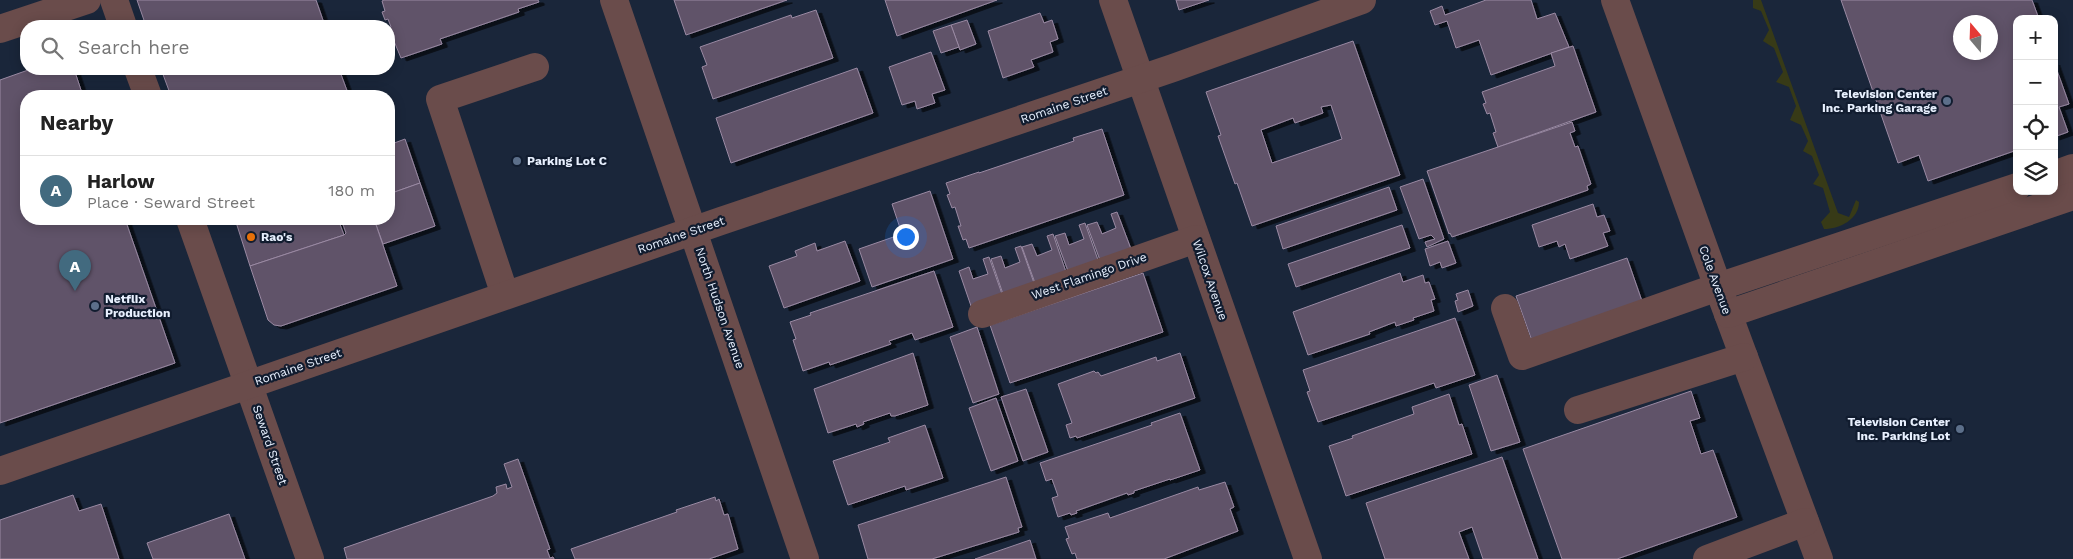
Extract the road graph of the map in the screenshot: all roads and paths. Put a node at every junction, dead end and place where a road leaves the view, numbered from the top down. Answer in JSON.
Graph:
{"nodes":[{"id":1,"x":87,"y":0,"type":"edge"},
{"id":2,"x":114,"y":0,"type":"edge"},
{"id":3,"x":614,"y":0,"type":"edge"},
{"id":4,"x":1113,"y":0,"type":"edge"},
{"id":5,"x":1362,"y":0,"type":"edge"},
{"id":6,"x":1615,"y":0,"type":"edge"},
{"id":7,"x":27,"y":20,"type":"edge"},
{"id":8,"x":121,"y":20,"type":"edge"},
{"id":9,"x":20,"y":22,"type":"edge"},
{"id":10,"x":0,"y":29,"type":"edge"},
{"id":11,"x":535,"y":67,"type":"dead end"},
{"id":12,"x":140,"y":75,"type":"edge"},
{"id":13,"x":1141,"y":79,"type":"junction"},
{"id":14,"x":146,"y":90,"type":"edge"},
{"id":15,"x":2073,"y":168,"type":"edge"},
{"id":16,"x":2058,"y":174,"type":"edge"},
{"id":17,"x":2013,"y":188,"type":"edge"},
{"id":18,"x":2073,"y":196,"type":"edge"},
{"id":19,"x":192,"y":225,"type":"edge"},
{"id":20,"x":693,"y":231,"type":"junction"},
{"id":21,"x":1196,"y":239,"type":"junction"},
{"id":22,"x":1718,"y":287,"type":"junction"},
{"id":23,"x":505,"y":295,"type":"junction"},
{"id":24,"x":1505,"y":308,"type":"dead end"},
{"id":25,"x":982,"y":314,"type":"dead end"},
{"id":26,"x":1728,"y":314,"type":"junction"},
{"id":27,"x":1744,"y":358,"type":"junction"},
{"id":28,"x":248,"y":384,"type":"junction"},
{"id":29,"x":1578,"y":410,"type":"dead end"},
{"id":30,"x":0,"y":471,"type":"edge"},
{"id":31,"x":1805,"y":522,"type":"junction"},
{"id":32,"x":310,"y":559,"type":"edge"},
{"id":33,"x":805,"y":559,"type":"edge"},
{"id":34,"x":1308,"y":559,"type":"edge"},
{"id":35,"x":1707,"y":559,"type":"edge"},
{"id":36,"x":1819,"y":559,"type":"edge"}],
"edges":[{"from":1,"to":7,"type":"street"},
{"from":2,"to":8,"type":"street"},
{"from":3,"to":20,"type":"street","name":"North Hudson Avenue"},
{"from":4,"to":13,"type":"street","name":"Wilcox Avenue"},
{"from":5,"to":13,"type":"street","name":"Romaine Street"},
{"from":6,"to":22,"type":"street","name":"Cole Avenue"},
{"from":9,"to":10,"type":"street"},
{"from":11,"to":23,"type":"street"},
{"from":12,"to":14,"type":"street"},
{"from":13,"to":20,"type":"street","name":"Romaine Street"},
{"from":13,"to":21,"type":"street","name":"Wilcox Avenue"},
{"from":15,"to":16,"type":"street"},
{"from":17,"to":22,"type":"street"},
{"from":18,"to":26,"type":"street"},
{"from":19,"to":28,"type":"street","name":"Seward Street"},
{"from":20,"to":23,"type":"street","name":"Romaine Street"},
{"from":20,"to":33,"type":"street","name":"North Hudson Avenue"},
{"from":21,"to":25,"type":"street","name":"West Flamingo Drive"},
{"from":21,"to":34,"type":"street","name":"Wilcox Avenue"},
{"from":22,"to":24,"type":"street"},
{"from":22,"to":26,"type":"street","name":"Cole Avenue"},
{"from":23,"to":28,"type":"street","name":"Romaine Street"},
{"from":26,"to":27,"type":"street","name":"Cole Avenue"},
{"from":27,"to":29,"type":"street"},
{"from":27,"to":31,"type":"street","name":"Cole Avenue"},
{"from":28,"to":30,"type":"street","name":"Romaine Street"},
{"from":28,"to":32,"type":"street","name":"Seward Street"},
{"from":31,"to":35,"type":"street"},
{"from":31,"to":36,"type":"street","name":"Cole Avenue"}]}
